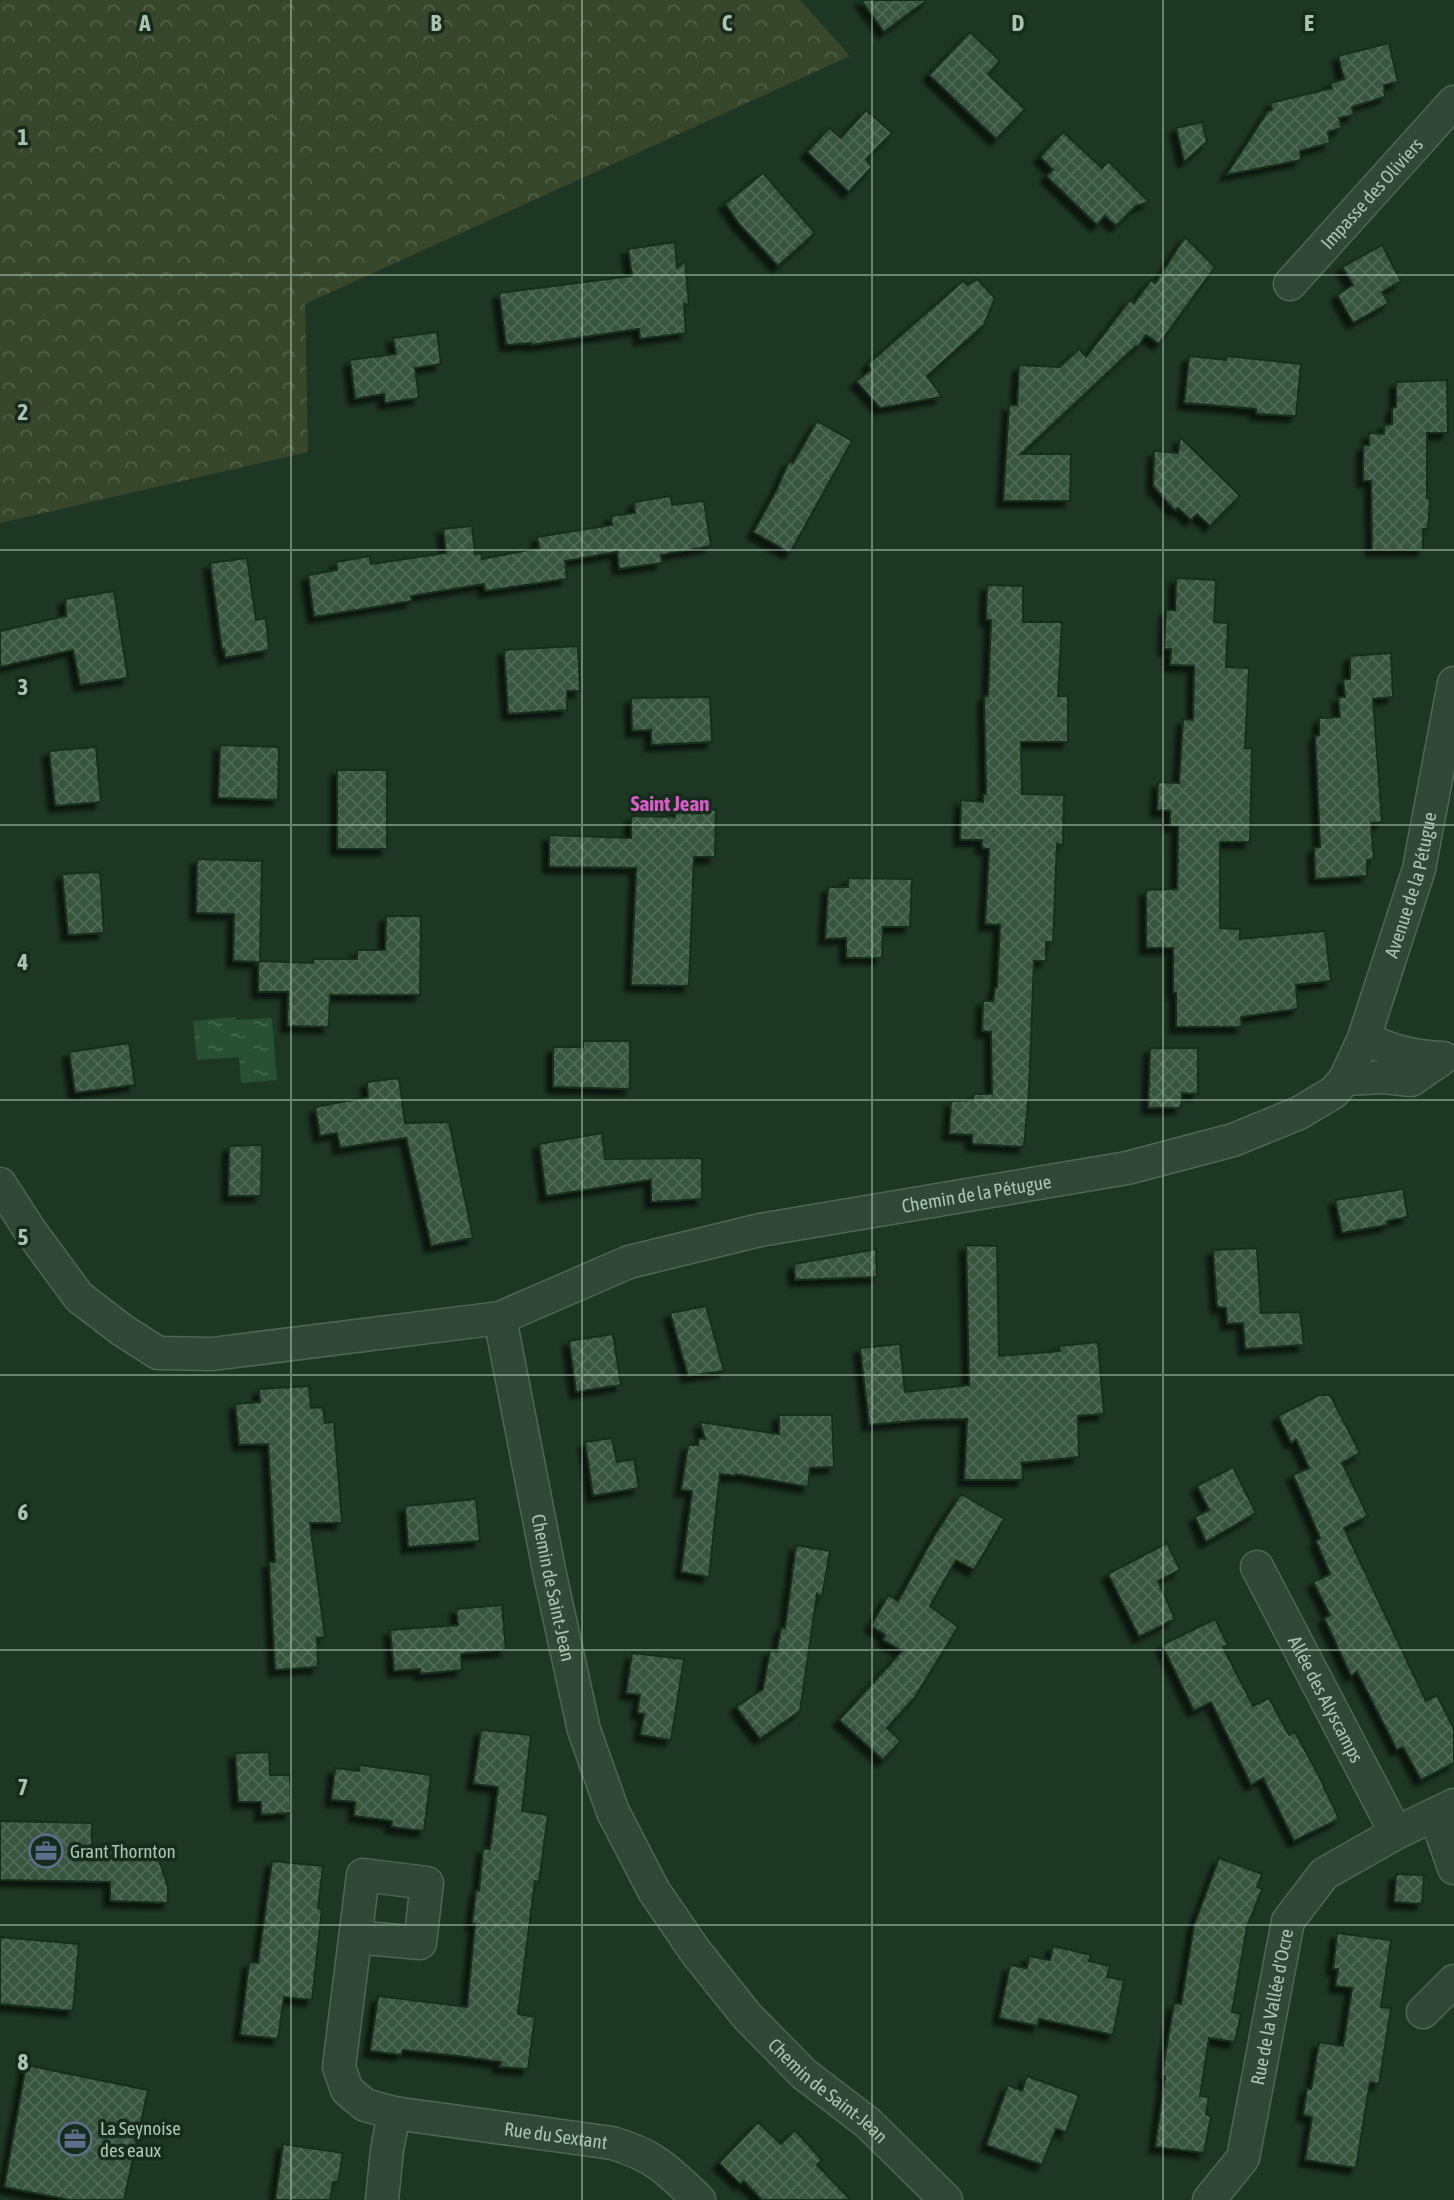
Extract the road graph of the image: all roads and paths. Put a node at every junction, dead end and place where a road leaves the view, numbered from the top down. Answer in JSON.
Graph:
{"nodes":[{"id":1,"x":1454,"y":102,"type":"edge"},
{"id":2,"x":1290,"y":284,"type":"dead end"},
{"id":3,"x":1454,"y":683,"type":"edge"},
{"id":4,"x":1364,"y":1038,"type":"junction"},
{"id":5,"x":1449,"y":1056,"type":"edge"},
{"id":6,"x":1345,"y":1079,"type":"junction"},
{"id":7,"x":0,"y":1184,"type":"edge"},
{"id":8,"x":500,"y":1318,"type":"junction"},
{"id":9,"x":1256,"y":1567,"type":"dead end"},
{"id":10,"x":1444,"y":1810,"type":"edge"},
{"id":11,"x":1396,"y":1833,"type":"junction"},
{"id":12,"x":1454,"y":1868,"type":"edge"},
{"id":13,"x":355,"y":1937,"type":"dead end"},
{"id":14,"x":1454,"y":1981,"type":"edge"},
{"id":15,"x":1423,"y":2012,"type":"dead end"},
{"id":16,"x":394,"y":2113,"type":"junction"},
{"id":17,"x":382,"y":2200,"type":"edge"},
{"id":18,"x":699,"y":2200,"type":"edge"},
{"id":19,"x":946,"y":2200,"type":"edge"},
{"id":20,"x":1209,"y":2200,"type":"edge"}],
"edges":[{"from":1,"to":2,"type":"street","name":"Impasse des Oliviers"},
{"from":3,"to":4,"type":"street","name":"Avenue de la Pétugue"},
{"from":4,"to":5,"type":"street"},
{"from":4,"to":6,"type":"street","name":"Avenue de la Pétugue"},
{"from":5,"to":6,"type":"street"},
{"from":6,"to":8,"type":"street","name":"Chemin de la Pétugue"},
{"from":7,"to":8,"type":"street"},
{"from":8,"to":19,"type":"street","name":"Chemin de Saint-Jean"},
{"from":9,"to":11,"type":"street","name":"Allée des Alyscamps"},
{"from":10,"to":11,"type":"street","name":"Rue de la Vallée d'Ocre"},
{"from":10,"to":12,"type":"street"},
{"from":11,"to":20,"type":"street","name":"Rue de la Vallée d'Ocre"},
{"from":13,"to":16,"type":"street","name":"Rue du Sextant"},
{"from":14,"to":15,"type":"street"},
{"from":16,"to":17,"type":"street"},
{"from":16,"to":18,"type":"street","name":"Rue du Sextant"}]}
